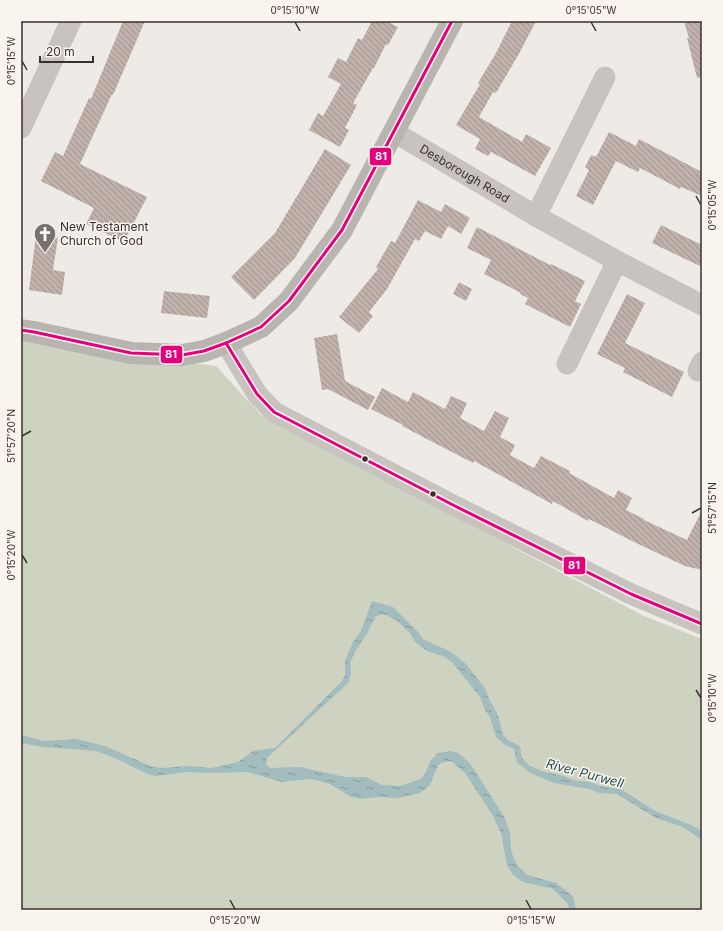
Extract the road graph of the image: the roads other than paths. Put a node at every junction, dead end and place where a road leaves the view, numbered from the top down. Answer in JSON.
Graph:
{"nodes":[{"id":1,"x":71,"y":21,"type":"edge"},
{"id":2,"x":452,"y":21,"type":"edge"},
{"id":3,"x":605,"y":77,"type":"dead end"},
{"id":4,"x":21,"y":128,"type":"edge"},
{"id":5,"x":394,"y":132,"type":"junction"},
{"id":6,"x":536,"y":216,"type":"junction"},
{"id":7,"x":617,"y":262,"type":"junction"},
{"id":8,"x":702,"y":305,"type":"edge"},
{"id":9,"x":21,"y":330,"type":"edge"},
{"id":10,"x":226,"y":343,"type":"junction"},
{"id":11,"x":567,"y":364,"type":"dead end"},
{"id":12,"x":702,"y":624,"type":"edge"}],
"edges":[{"from":1,"to":4,"type":"street"},
{"from":2,"to":5,"type":"street"},
{"from":3,"to":6,"type":"street"},
{"from":5,"to":6,"type":"street","name":"Desborough Road"},
{"from":5,"to":10,"type":"street"},
{"from":6,"to":7,"type":"street","name":"Desborough Road"},
{"from":7,"to":8,"type":"street","name":"Desborough Road"},
{"from":7,"to":11,"type":"street"},
{"from":9,"to":10,"type":"street"},
{"from":10,"to":12,"type":"street"}]}
